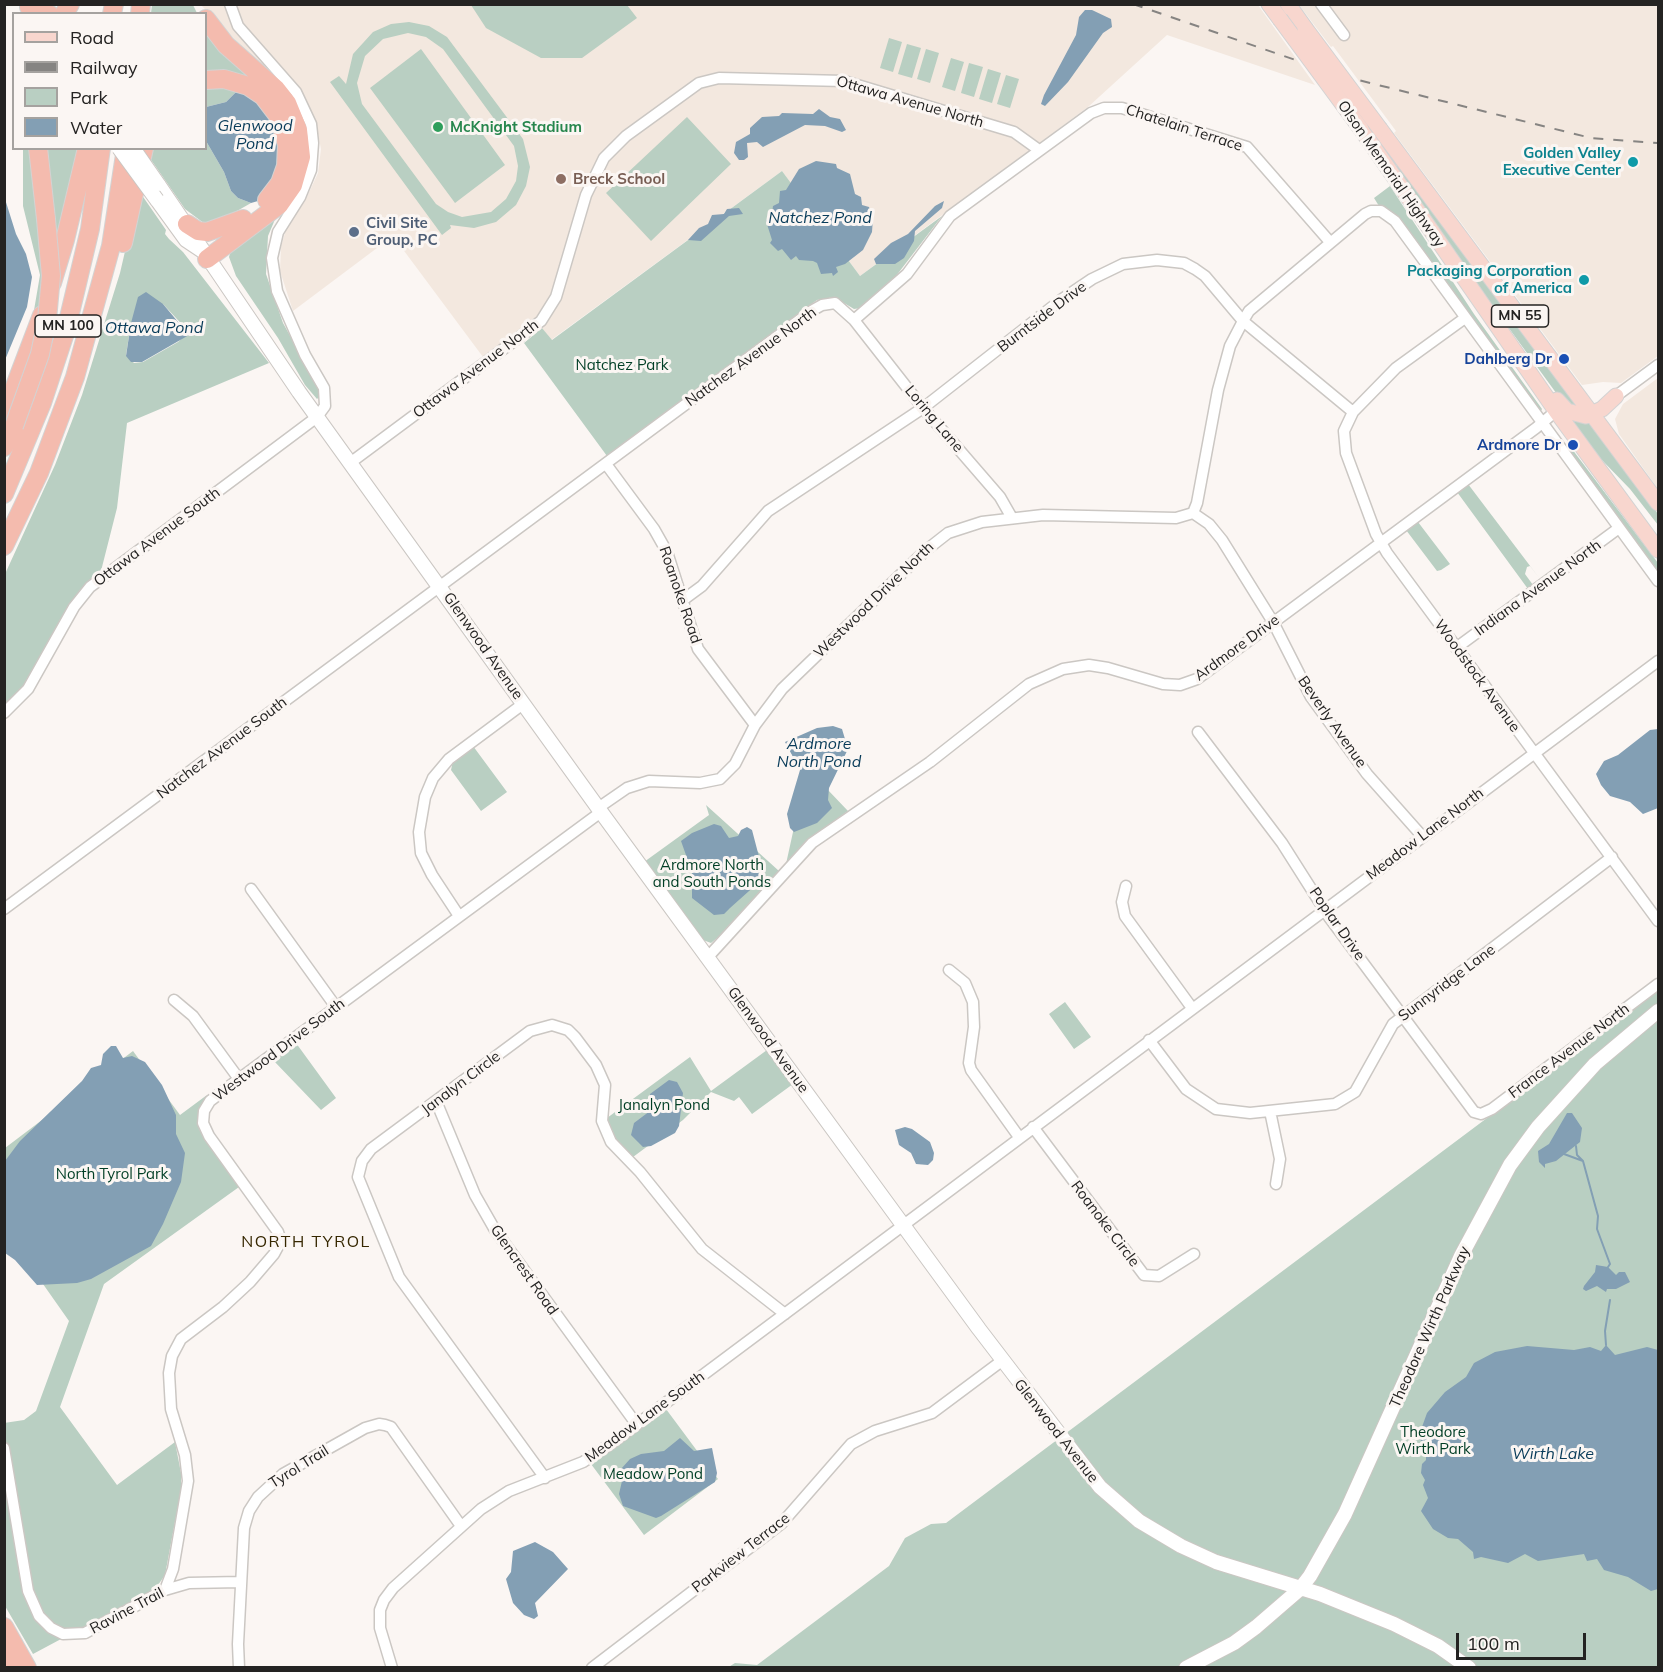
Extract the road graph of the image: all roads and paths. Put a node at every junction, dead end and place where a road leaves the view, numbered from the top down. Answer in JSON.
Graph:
{"nodes":[{"id":1,"x":230,"y":4,"type":"edge"},
{"id":2,"x":1269,"y":4,"type":"edge"},
{"id":3,"x":1288,"y":4,"type":"edge"},
{"id":4,"x":1321,"y":4,"type":"edge"},
{"id":5,"x":207,"y":20,"type":"edge"},
{"id":6,"x":1344,"y":35,"type":"dead end"},
{"id":7,"x":215,"y":80,"type":"edge"},
{"id":8,"x":38,"y":150,"type":"edge"},
{"id":9,"x":87,"y":150,"type":"edge"},
{"id":10,"x":101,"y":150,"type":"edge"},
{"id":11,"x":120,"y":150,"type":"edge"},
{"id":12,"x":126,"y":150,"type":"edge"},
{"id":13,"x":134,"y":150,"type":"edge"},
{"id":14,"x":144,"y":150,"type":"edge"},
{"id":15,"x":1039,"y":150,"type":"junction"},
{"id":16,"x":187,"y":224,"type":"junction"},
{"id":17,"x":218,"y":239,"type":"junction"},
{"id":18,"x":1330,"y":242,"type":"junction"},
{"id":19,"x":204,"y":254,"type":"junction"},
{"id":20,"x":1462,"y":277,"type":"junction"},
{"id":21,"x":94,"y":317,"type":"junction"},
{"id":22,"x":1465,"y":318,"type":"junction"},
{"id":23,"x":854,"y":320,"type":"junction"},
{"id":24,"x":1243,"y":321,"type":"junction"},
{"id":25,"x":1659,"y":365,"type":"edge"},
{"id":26,"x":21,"y":368,"type":"junction"},
{"id":27,"x":1616,"y":396,"type":"joint"},
{"id":28,"x":4,"y":400,"type":"edge"},
{"id":29,"x":923,"y":408,"type":"junction"},
{"id":30,"x":1556,"y":411,"type":"junction"},
{"id":31,"x":1353,"y":412,"type":"junction"},
{"id":32,"x":1593,"y":414,"type":"junction"},
{"id":33,"x":317,"y":417,"type":"junction"},
{"id":34,"x":9,"y":421,"type":"edge"},
{"id":35,"x":1542,"y":423,"type":"junction"},
{"id":36,"x":4,"y":447,"type":"edge"},
{"id":37,"x":350,"y":463,"type":"junction"},
{"id":38,"x":606,"y":464,"type":"junction"},
{"id":39,"x":4,"y":495,"type":"edge"},
{"id":40,"x":1659,"y":503,"type":"edge"},
{"id":41,"x":1193,"y":513,"type":"junction"},
{"id":42,"x":1012,"y":518,"type":"junction"},
{"id":43,"x":1619,"y":528,"type":"junction"},
{"id":44,"x":1381,"y":543,"type":"junction"},
{"id":45,"x":4,"y":546,"type":"edge"},
{"id":46,"x":1659,"y":550,"type":"edge"},
{"id":47,"x":1659,"y":581,"type":"edge"},
{"id":48,"x":440,"y":587,"type":"junction"},
{"id":49,"x":683,"y":600,"type":"junction"},
{"id":50,"x":1273,"y":622,"type":"junction"},
{"id":51,"x":1456,"y":648,"type":"junction"},
{"id":52,"x":1659,"y":661,"type":"edge"},
{"id":53,"x":523,"y":704,"type":"junction"},
{"id":54,"x":4,"y":713,"type":"edge"},
{"id":55,"x":755,"y":725,"type":"junction"},
{"id":56,"x":1198,"y":732,"type":"dead end"},
{"id":57,"x":1534,"y":753,"type":"junction"},
{"id":58,"x":599,"y":810,"type":"junction"},
{"id":59,"x":1422,"y":836,"type":"junction"},
{"id":60,"x":1612,"y":857,"type":"junction"},
{"id":61,"x":1126,"y":886,"type":"dead end"},
{"id":62,"x":251,"y":889,"type":"dead end"},
{"id":63,"x":4,"y":909,"type":"edge"},
{"id":64,"x":1325,"y":909,"type":"junction"},
{"id":65,"x":459,"y":916,"type":"junction"},
{"id":66,"x":1659,"y":921,"type":"edge"},
{"id":67,"x":708,"y":957,"type":"junction"},
{"id":68,"x":949,"y":970,"type":"dead end"},
{"id":69,"x":1659,"y":984,"type":"edge"},
{"id":70,"x":174,"y":1000,"type":"dead end"},
{"id":71,"x":336,"y":1007,"type":"junction"},
{"id":72,"x":1192,"y":1008,"type":"junction"},
{"id":73,"x":1659,"y":1011,"type":"edge"},
{"id":74,"x":1403,"y":1016,"type":"junction"},
{"id":75,"x":1149,"y":1040,"type":"junction"},
{"id":76,"x":239,"y":1079,"type":"junction"},
{"id":77,"x":436,"y":1101,"type":"junction"},
{"id":78,"x":1270,"y":1111,"type":"junction"},
{"id":79,"x":1478,"y":1114,"type":"joint"},
{"id":80,"x":1033,"y":1127,"type":"junction"},
{"id":81,"x":1019,"y":1137,"type":"junction"},
{"id":82,"x":1276,"y":1184,"type":"dead end"},
{"id":83,"x":904,"y":1226,"type":"junction"},
{"id":84,"x":1194,"y":1254,"type":"dead end"},
{"id":85,"x":785,"y":1314,"type":"junction"},
{"id":86,"x":1003,"y":1360,"type":"junction"},
{"id":87,"x":637,"y":1425,"type":"junction"},
{"id":88,"x":4,"y":1448,"type":"edge"},
{"id":89,"x":544,"y":1478,"type":"junction"},
{"id":90,"x":461,"y":1526,"type":"junction"},
{"id":91,"x":240,"y":1582,"type":"junction"},
{"id":92,"x":1300,"y":1589,"type":"junction"},
{"id":93,"x":165,"y":1590,"type":"junction"},
{"id":94,"x":4,"y":1627,"type":"edge"},
{"id":95,"x":4,"y":1658,"type":"edge"},
{"id":96,"x":10,"y":1668,"type":"edge"},
{"id":97,"x":27,"y":1668,"type":"edge"},
{"id":98,"x":240,"y":1668,"type":"edge"},
{"id":99,"x":392,"y":1668,"type":"edge"},
{"id":100,"x":592,"y":1668,"type":"edge"},
{"id":101,"x":1186,"y":1668,"type":"edge"},
{"id":102,"x":1469,"y":1668,"type":"edge"}],
"edges":[{"from":1,"to":33,"type":"street"},
{"from":2,"to":20,"type":"main road","name":"Olson Memorial Highway","number":"MN 55","bridge":true},
{"from":3,"to":32,"type":"main road","name":"Olson Memorial Highway","number":"MN 55","bridge":true},
{"from":4,"to":6,"type":"street"},
{"from":5,"to":17,"type":"highway"},
{"from":7,"to":17,"type":"highway"},
{"from":8,"to":34,"type":"highway","bridge":true},
{"from":9,"to":26,"type":"highway"},
{"from":10,"to":39,"type":"highway","number":"MN 100"},
{"from":11,"to":19,"type":"street","name":"Glenwood Avenue","bridge":true},
{"from":12,"to":21,"type":"highway","number":"MN 100"},
{"from":13,"to":16,"type":"street","name":"Glenwood Avenue","bridge":true},
{"from":14,"to":21,"type":"highway"},
{"from":15,"to":18,"type":"street","name":"Chatelain Terrace"},
{"from":15,"to":23,"type":"street"},
{"from":15,"to":37,"type":"street","name":"Ottawa Avenue North"},
{"from":16,"to":17,"type":"highway"},
{"from":16,"to":19,"type":"street","name":"Glenwood Avenue"},
{"from":17,"to":19,"type":"highway"},
{"from":18,"to":22,"type":"street"},
{"from":18,"to":24,"type":"street"},
{"from":19,"to":33,"type":"street","name":"Glenwood Avenue"},
{"from":20,"to":30,"type":"main road","name":"Olson Memorial Highway","number":"MN 55"},
{"from":20,"to":32,"type":"main road"},
{"from":21,"to":45,"type":"highway","number":"MN 100"},
{"from":22,"to":31,"type":"street"},
{"from":22,"to":35,"type":"street"},
{"from":23,"to":29,"type":"street","name":"Loring Lane"},
{"from":23,"to":38,"type":"street","name":"Natchez Avenue North"},
{"from":24,"to":29,"type":"street","name":"Burntside Drive"},
{"from":24,"to":31,"type":"street","name":"Burntside Drive"},
{"from":24,"to":41,"type":"street"},
{"from":25,"to":27,"type":"street"},
{"from":26,"to":28,"type":"highway"},
{"from":26,"to":34,"type":"highway"},
{"from":27,"to":32,"type":"main road"},
{"from":29,"to":42,"type":"street","name":"Loring Lane"},
{"from":29,"to":49,"type":"street","name":"Burntside Drive"},
{"from":30,"to":35,"type":"street","name":"Ardmore Drive"},
{"from":30,"to":46,"type":"main road","name":"Olson Memorial Highway","number":"MN 55"},
{"from":31,"to":44,"type":"street","name":"Woodstock Avenue"},
{"from":32,"to":40,"type":"main road","name":"Olson Memorial Highway","number":"MN 55"},
{"from":33,"to":37,"type":"street","name":"Glenwood Avenue"},
{"from":33,"to":54,"type":"street","name":"Ottawa Avenue South"},
{"from":34,"to":36,"type":"highway"},
{"from":35,"to":43,"type":"street"},
{"from":35,"to":44,"type":"street","name":"Ardmore Drive"},
{"from":37,"to":48,"type":"street","name":"Glenwood Avenue"},
{"from":38,"to":48,"type":"street","name":"Natchez Avenue North"},
{"from":38,"to":49,"type":"street","name":"Roanoke Road"},
{"from":41,"to":42,"type":"street","name":"Westwood Drive North"},
{"from":41,"to":50,"type":"street","name":"Beverly Avenue"},
{"from":42,"to":55,"type":"street","name":"Westwood Drive North"},
{"from":43,"to":47,"type":"street"},
{"from":43,"to":51,"type":"street","name":"Indiana Avenue North"},
{"from":44,"to":50,"type":"street","name":"Ardmore Drive"},
{"from":44,"to":51,"type":"street","name":"Woodstock Avenue"},
{"from":48,"to":53,"type":"street","name":"Glenwood Avenue"},
{"from":48,"to":63,"type":"street","name":"Natchez Avenue South"},
{"from":49,"to":55,"type":"street","name":"Roanoke Road"},
{"from":50,"to":59,"type":"street","name":"Beverly Avenue"},
{"from":50,"to":67,"type":"street","name":"Ardmore Drive"},
{"from":51,"to":57,"type":"street","name":"Woodstock Avenue"},
{"from":52,"to":57,"type":"street","name":"Meadow Lane North"},
{"from":53,"to":58,"type":"street","name":"Glenwood Avenue"},
{"from":53,"to":65,"type":"street"},
{"from":55,"to":58,"type":"street","name":"Westwood Drive North"},
{"from":56,"to":64,"type":"street","name":"Poplar Drive"},
{"from":57,"to":59,"type":"street","name":"Meadow Lane North"},
{"from":57,"to":60,"type":"street","name":"Woodstock Avenue"},
{"from":58,"to":65,"type":"street","name":"Westwood Drive South"},
{"from":58,"to":67,"type":"street","name":"Glenwood Avenue"},
{"from":59,"to":64,"type":"street","name":"Meadow Lane North"},
{"from":60,"to":66,"type":"street","name":"Woodstock Avenue"},
{"from":60,"to":74,"type":"street","name":"Sunnyridge Lane"},
{"from":61,"to":72,"type":"street"},
{"from":62,"to":71,"type":"street"},
{"from":64,"to":72,"type":"street","name":"Meadow Lane North"},
{"from":64,"to":74,"type":"street","name":"Poplar Drive"},
{"from":65,"to":71,"type":"street","name":"Westwood Drive South"},
{"from":67,"to":83,"type":"street","name":"Glenwood Avenue"},
{"from":68,"to":81,"type":"street"},
{"from":69,"to":79,"type":"street","name":"France Avenue North"},
{"from":70,"to":76,"type":"street"},
{"from":71,"to":76,"type":"street","name":"Westwood Drive South"},
{"from":72,"to":75,"type":"street","name":"Meadow Lane North"},
{"from":73,"to":92,"type":"street","name":"Theodore Wirth Parkway"},
{"from":74,"to":78,"type":"street","name":"Sunnyridge Lane"},
{"from":74,"to":79,"type":"street","name":"Poplar Drive"},
{"from":75,"to":78,"type":"street","name":"Sunnyridge Lane"},
{"from":75,"to":80,"type":"street","name":"Meadow Lane North"},
{"from":76,"to":93,"type":"street","name":"Westwood Drive South"},
{"from":77,"to":85,"type":"street","name":"Janalyn Circle"},
{"from":77,"to":87,"type":"street","name":"Glencrest Road"},
{"from":77,"to":89,"type":"street","name":"Janalyn Circle"},
{"from":78,"to":82,"type":"street"},
{"from":80,"to":81,"type":"street","name":"Meadow Lane North"},
{"from":80,"to":84,"type":"street","name":"Roanoke Circle"},
{"from":81,"to":83,"type":"street"},
{"from":83,"to":85,"type":"street","name":"Meadow Lane South"},
{"from":83,"to":86,"type":"street","name":"Glenwood Avenue"},
{"from":85,"to":87,"type":"street","name":"Meadow Lane South"},
{"from":86,"to":92,"type":"street","name":"Glenwood Avenue"},
{"from":86,"to":100,"type":"street","name":"Parkview Terrace"},
{"from":87,"to":89,"type":"street","name":"Meadow Lane South"},
{"from":88,"to":93,"type":"street","name":"Ravine Trail"},
{"from":89,"to":90,"type":"street","name":"Meadow Lane South"},
{"from":90,"to":91,"type":"street","name":"Tyrol Trail"},
{"from":90,"to":99,"type":"street","name":"Meadow Lane South"},
{"from":91,"to":93,"type":"street","name":"Ravine Trail"},
{"from":91,"to":98,"type":"street","name":"Tyrol Trail"},
{"from":92,"to":101,"type":"street","name":"Theodore Wirth Parkway"},
{"from":92,"to":102,"type":"street","name":"Glenwood Avenue"},
{"from":94,"to":97,"type":"highway"},
{"from":95,"to":96,"type":"highway"}]}
